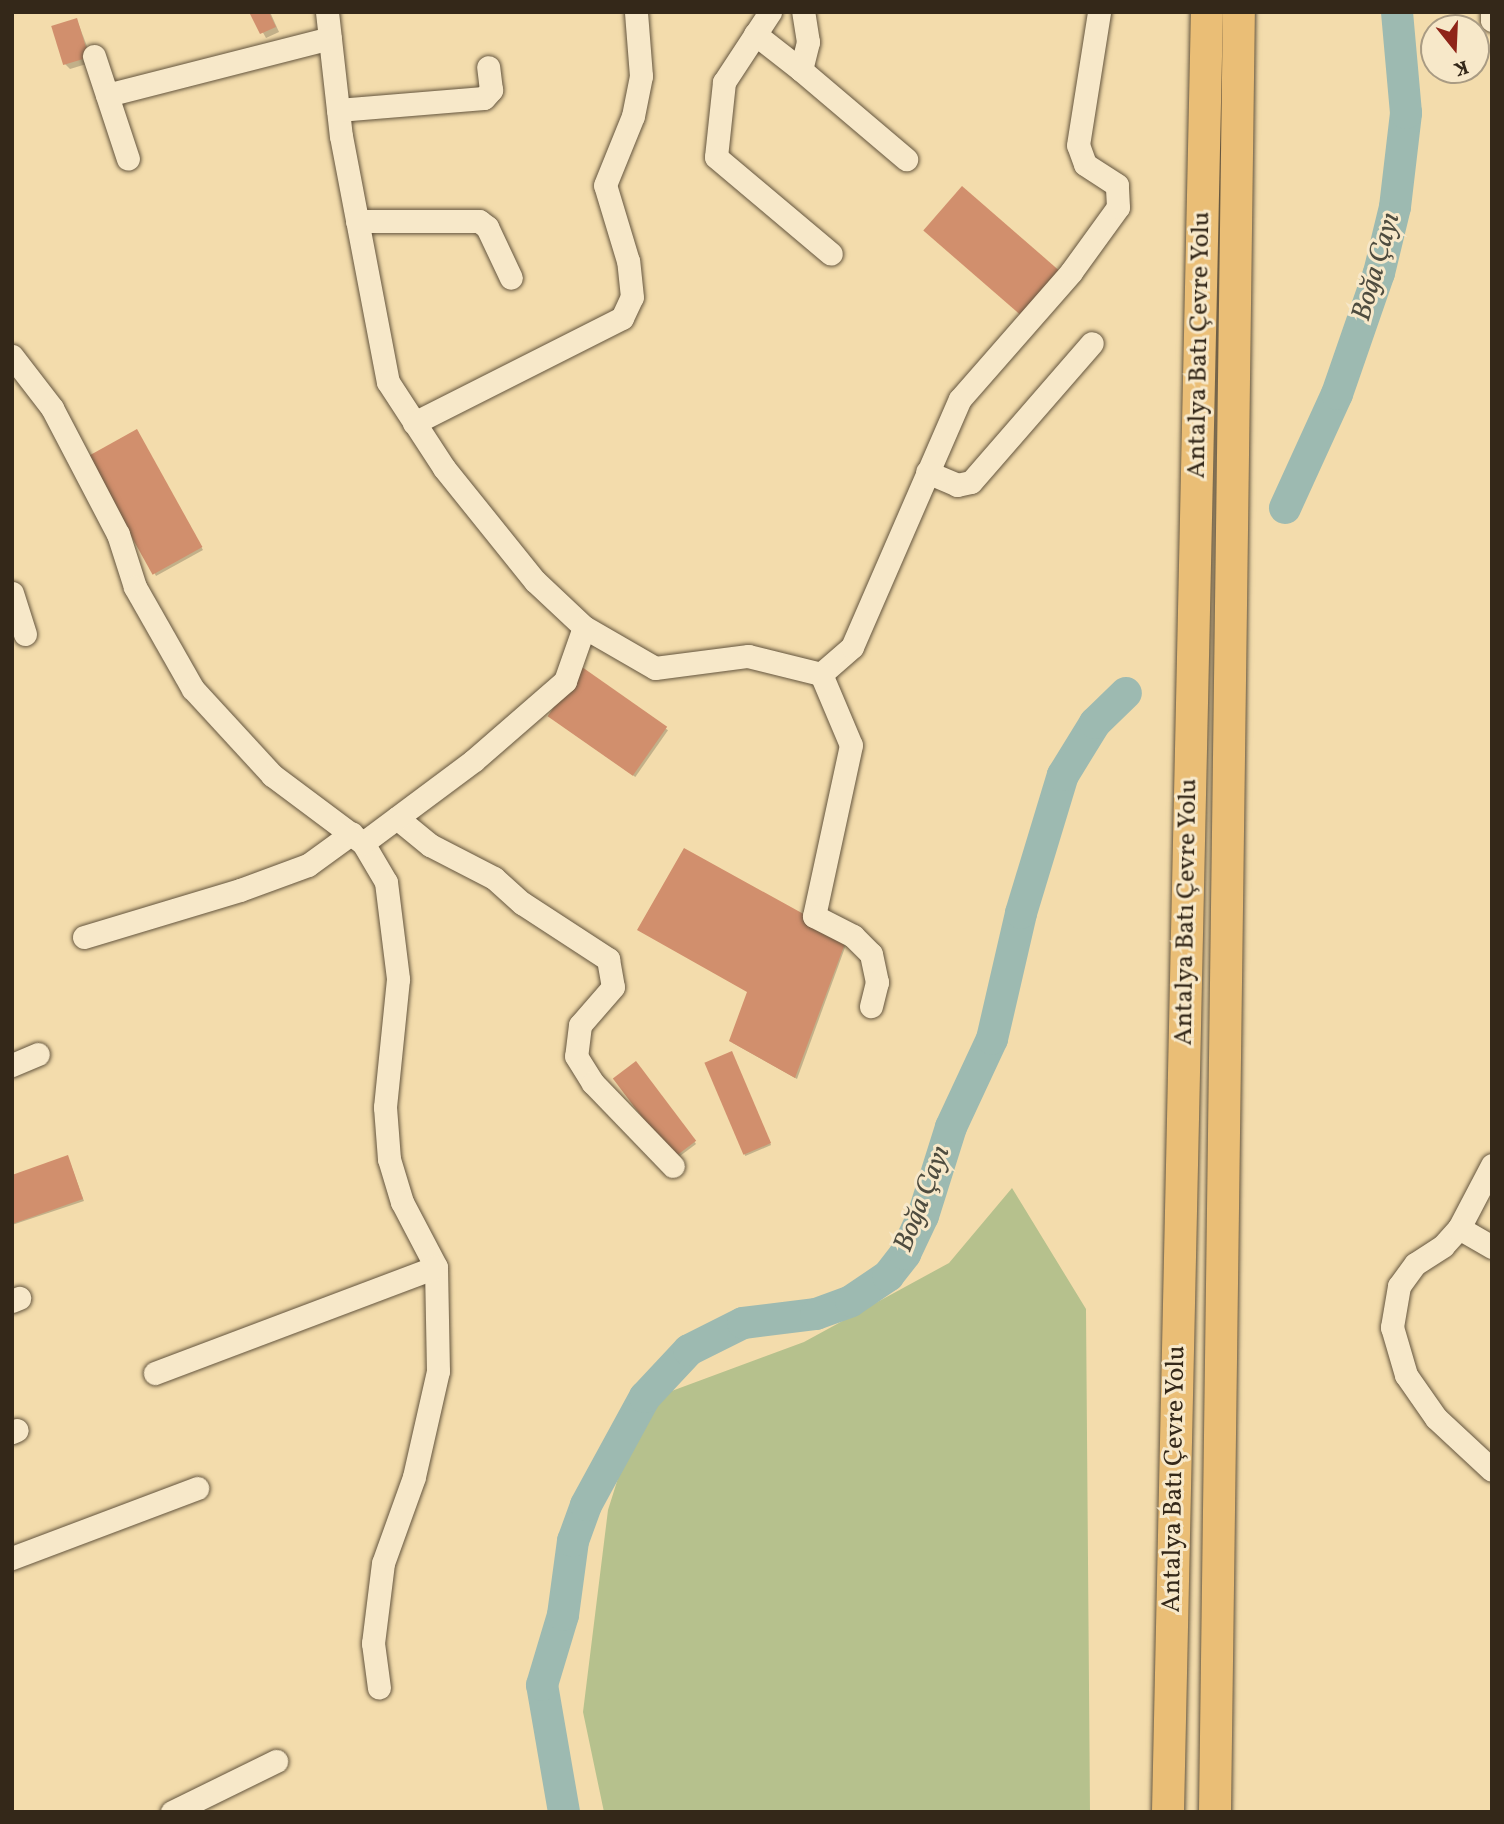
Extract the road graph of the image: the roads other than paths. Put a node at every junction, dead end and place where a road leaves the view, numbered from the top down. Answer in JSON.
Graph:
{"nodes":[{"id":1,"x":327,"y":12,"type":"edge"},
{"id":2,"x":636,"y":12,"type":"edge"},
{"id":3,"x":770,"y":12,"type":"edge"},
{"id":4,"x":803,"y":12,"type":"edge"},
{"id":5,"x":1099,"y":12,"type":"edge"},
{"id":6,"x":1207,"y":12,"type":"edge"},
{"id":7,"x":1239,"y":12,"type":"edge"},
{"id":8,"x":755,"y":34,"type":"junction"},
{"id":9,"x":330,"y":38,"type":"junction"},
{"id":10,"x":94,"y":56,"type":"dead end"},
{"id":11,"x":488,"y":67,"type":"dead end"},
{"id":12,"x":801,"y":70,"type":"junction"},
{"id":13,"x":107,"y":95,"type":"junction"},
{"id":14,"x":338,"y":110,"type":"junction"},
{"id":15,"x":128,"y":159,"type":"dead end"},
{"id":16,"x":906,"y":159,"type":"dead end"},
{"id":17,"x":357,"y":221,"type":"junction"},
{"id":18,"x":831,"y":254,"type":"dead end"},
{"id":19,"x":511,"y":278,"type":"dead end"},
{"id":20,"x":1092,"y":343,"type":"dead end"},
{"id":21,"x":12,"y":356,"type":"edge"},
{"id":22,"x":414,"y":422,"type":"junction"},
{"id":23,"x":928,"y":472,"type":"junction"},
{"id":24,"x":12,"y":593,"type":"edge"},
{"id":25,"x":584,"y":628,"type":"junction"},
{"id":26,"x":25,"y":634,"type":"dead end"},
{"id":27,"x":821,"y":674,"type":"junction"},
{"id":28,"x":397,"y":818,"type":"junction"},
{"id":29,"x":358,"y":838,"type":"junction"},
{"id":30,"x":84,"y":937,"type":"dead end"},
{"id":31,"x":871,"y":1006,"type":"dead end"},
{"id":32,"x":38,"y":1054,"type":"dead end"},
{"id":33,"x":12,"y":1065,"type":"edge"},
{"id":34,"x":1492,"y":1165,"type":"edge"},
{"id":35,"x":673,"y":1166,"type":"dead end"},
{"id":36,"x":1459,"y":1228,"type":"junction"},
{"id":37,"x":1492,"y":1247,"type":"edge"},
{"id":38,"x":436,"y":1267,"type":"junction"},
{"id":39,"x":155,"y":1373,"type":"dead end"},
{"id":40,"x":1492,"y":1470,"type":"edge"},
{"id":41,"x":197,"y":1488,"type":"dead end"},
{"id":42,"x":12,"y":1558,"type":"edge"},
{"id":43,"x":379,"y":1688,"type":"dead end"},
{"id":44,"x":276,"y":1761,"type":"dead end"},
{"id":45,"x":172,"y":1812,"type":"edge"},
{"id":46,"x":1168,"y":1812,"type":"edge"},
{"id":47,"x":1214,"y":1812,"type":"edge"}],
"edges":[{"from":1,"to":9,"type":"street"},
{"from":2,"to":22,"type":"street"},
{"from":3,"to":8,"type":"street"},
{"from":4,"to":12,"type":"street"},
{"from":5,"to":23,"type":"street"},
{"from":6,"to":46,"type":"highway","name":"Antalya Batı Çevre Yolu"},
{"from":7,"to":47,"type":"highway","name":"Antalya Batı Çevre Yolu"},
{"from":8,"to":12,"type":"street"},
{"from":8,"to":18,"type":"street"},
{"from":9,"to":13,"type":"street"},
{"from":9,"to":14,"type":"street"},
{"from":10,"to":13,"type":"street"},
{"from":11,"to":14,"type":"street"},
{"from":12,"to":16,"type":"street"},
{"from":13,"to":15,"type":"street"},
{"from":14,"to":17,"type":"street"},
{"from":17,"to":19,"type":"street"},
{"from":17,"to":22,"type":"street"},
{"from":20,"to":23,"type":"street"},
{"from":21,"to":29,"type":"street"},
{"from":22,"to":25,"type":"street"},
{"from":23,"to":27,"type":"street"},
{"from":24,"to":26,"type":"street"},
{"from":25,"to":27,"type":"street"},
{"from":25,"to":28,"type":"street"},
{"from":27,"to":31,"type":"street"},
{"from":28,"to":29,"type":"street"},
{"from":28,"to":35,"type":"street"},
{"from":29,"to":30,"type":"street"},
{"from":29,"to":38,"type":"street"},
{"from":32,"to":33,"type":"street"},
{"from":34,"to":36,"type":"street"},
{"from":36,"to":37,"type":"street"},
{"from":36,"to":40,"type":"street"},
{"from":38,"to":39,"type":"street"},
{"from":38,"to":43,"type":"street"},
{"from":41,"to":42,"type":"street"},
{"from":44,"to":45,"type":"street"}]}
